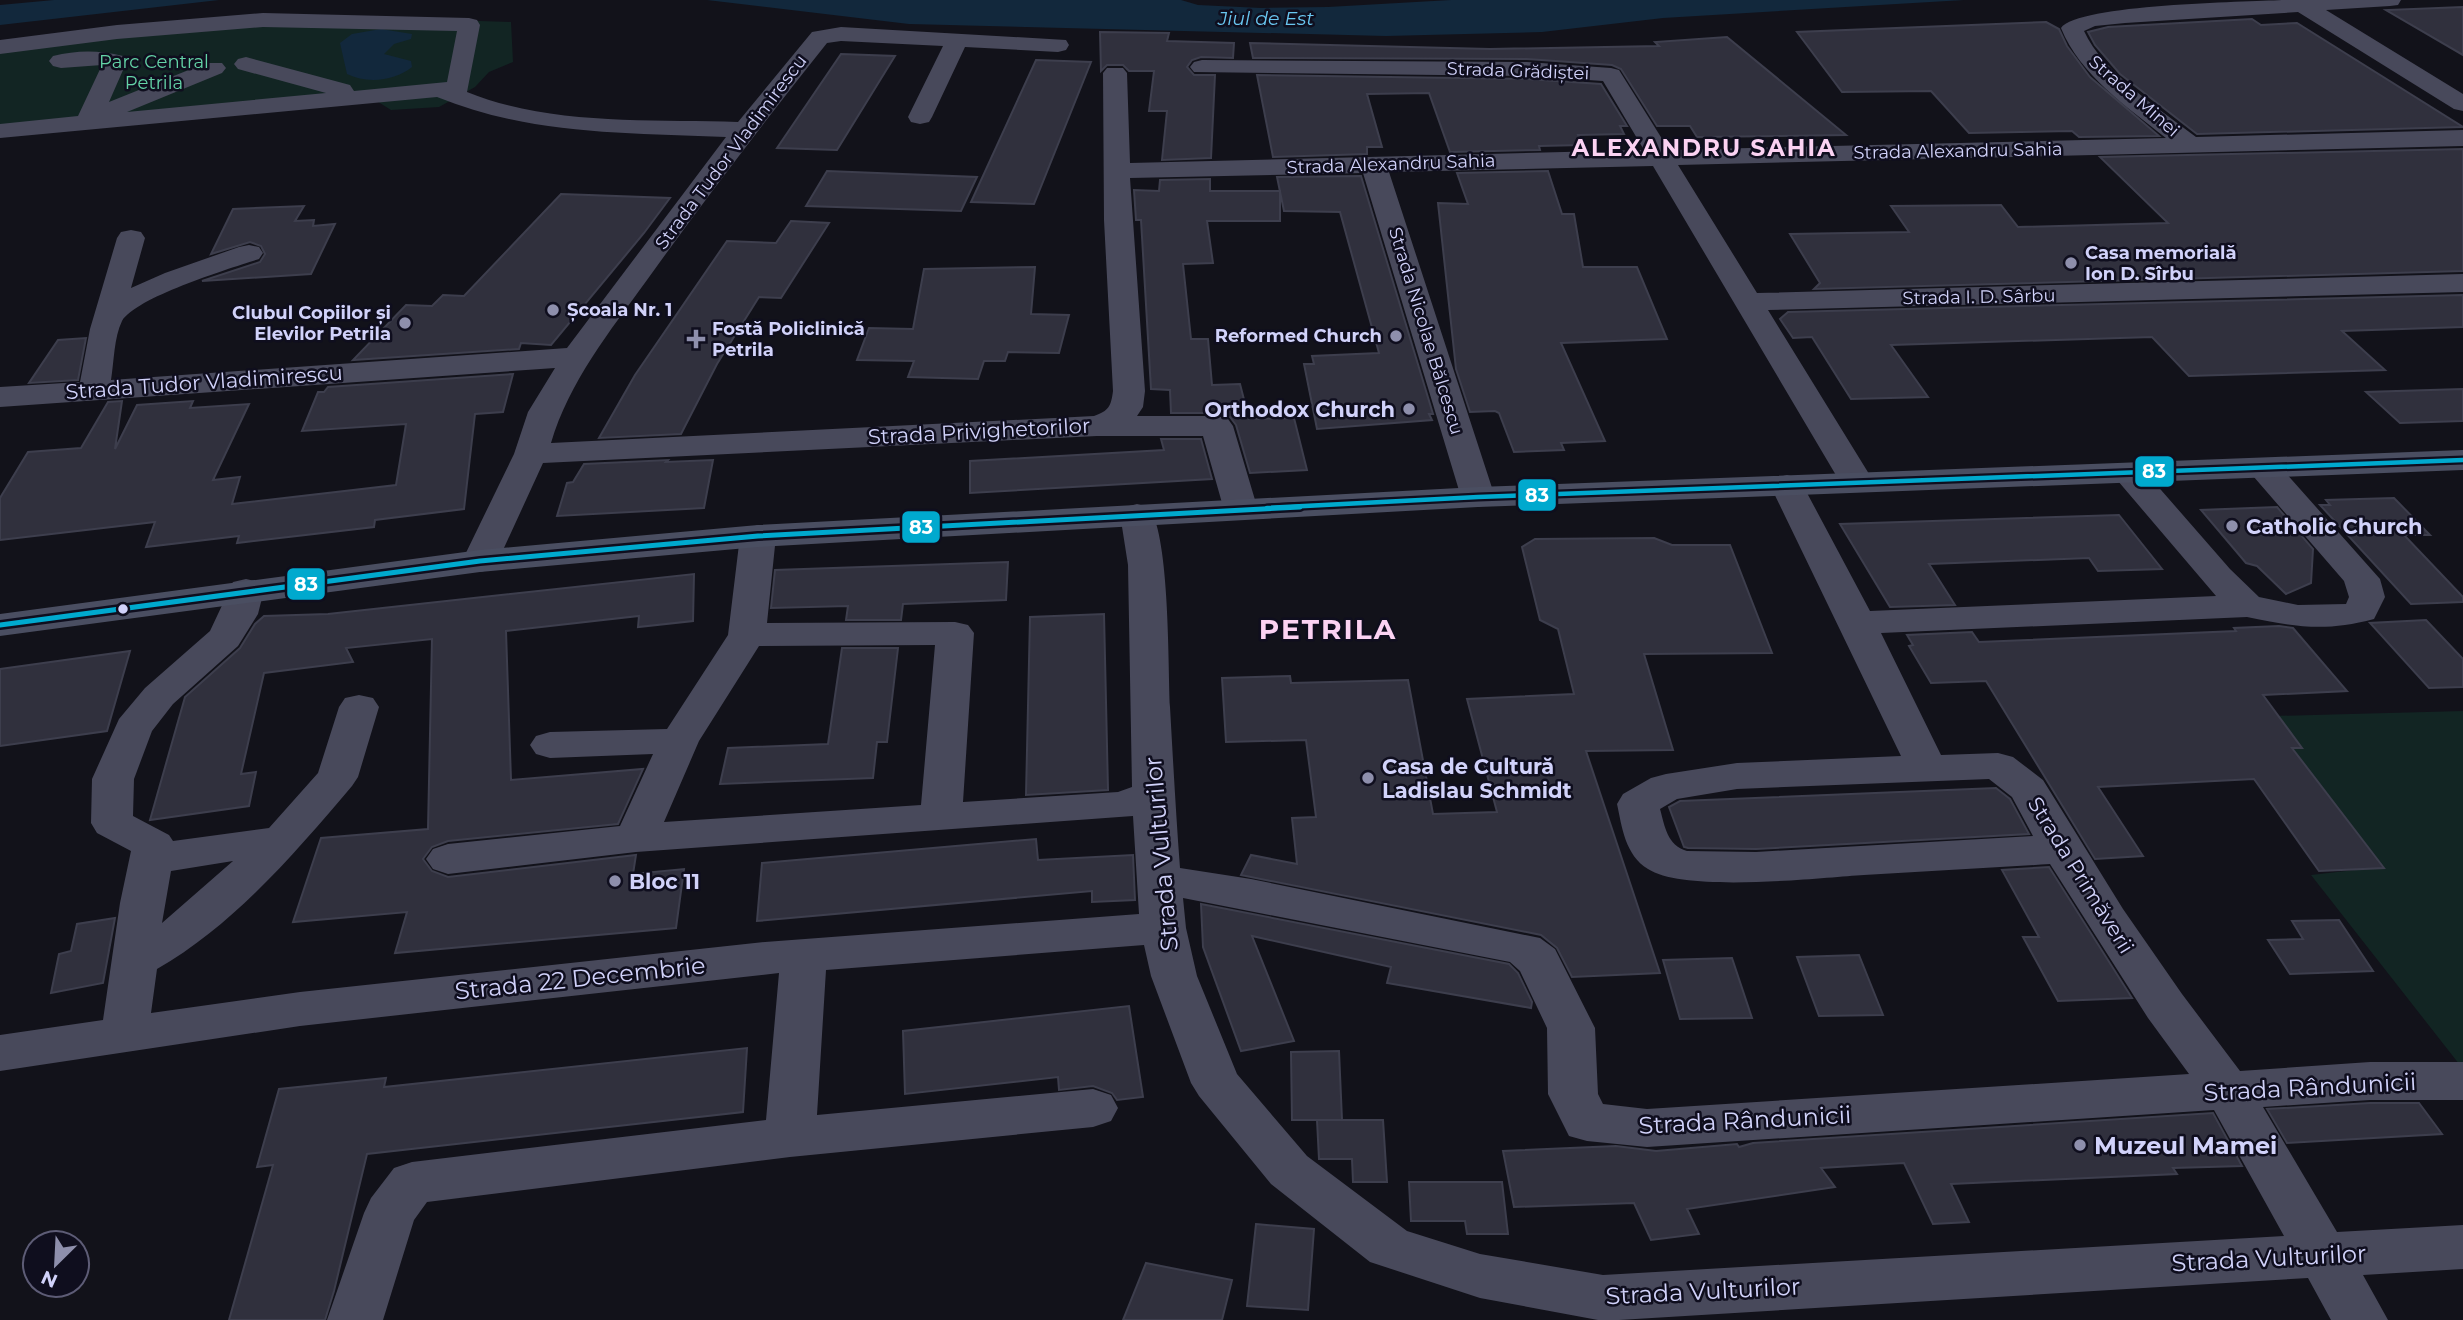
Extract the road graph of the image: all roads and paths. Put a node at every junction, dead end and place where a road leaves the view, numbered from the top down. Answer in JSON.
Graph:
{"nodes":[{"id":1,"x":2390,"y":0,"type":"edge"},
{"id":2,"x":2305,"y":6,"type":"edge"},
{"id":3,"x":243,"y":22,"type":"junction"},
{"id":4,"x":335,"y":23,"type":"junction"},
{"id":5,"x":117,"y":32,"type":"junction"},
{"id":6,"x":957,"y":40,"type":"junction"},
{"id":7,"x":1058,"y":45,"type":"dead end"},
{"id":8,"x":0,"y":47,"type":"edge"},
{"id":9,"x":231,"y":62,"type":"junction"},
{"id":10,"x":0,"y":67,"type":"edge"},
{"id":11,"x":1202,"y":67,"type":"dead end"},
{"id":12,"x":1115,"y":73,"type":"dead end"},
{"id":13,"x":2463,"y":78,"type":"edge"},
{"id":14,"x":438,"y":89,"type":"junction"},
{"id":15,"x":367,"y":96,"type":"junction"},
{"id":16,"x":2463,"y":104,"type":"edge"},
{"id":17,"x":214,"y":111,"type":"junction"},
{"id":18,"x":920,"y":117,"type":"dead end"},
{"id":19,"x":88,"y":120,"type":"junction"},
{"id":20,"x":743,"y":130,"type":"junction"},
{"id":21,"x":0,"y":131,"type":"edge"},
{"id":22,"x":2463,"y":138,"type":"edge"},
{"id":23,"x":2192,"y":146,"type":"junction"},
{"id":24,"x":1660,"y":156,"type":"junction"},
{"id":25,"x":1374,"y":164,"type":"junction"},
{"id":26,"x":1116,"y":171,"type":"junction"},
{"id":27,"x":131,"y":237,"type":"dead end"},
{"id":28,"x":249,"y":253,"type":"dead end"},
{"id":29,"x":2463,"y":283,"type":"edge"},
{"id":30,"x":1748,"y":302,"type":"junction"},
{"id":31,"x":108,"y":318,"type":"junction"},
{"id":32,"x":576,"y":358,"type":"junction"},
{"id":33,"x":94,"y":390,"type":"junction"},
{"id":34,"x":0,"y":397,"type":"edge"},
{"id":35,"x":1097,"y":426,"type":"junction"},
{"id":36,"x":531,"y":454,"type":"junction"},
{"id":37,"x":2463,"y":460,"type":"edge"},
{"id":38,"x":2264,"y":469,"type":"junction"},
{"id":39,"x":2129,"y":474,"type":"junction"},
{"id":40,"x":1857,"y":482,"type":"junction"},
{"id":41,"x":1787,"y":485,"type":"junction"},
{"id":42,"x":1478,"y":497,"type":"junction"},
{"id":43,"x":1241,"y":510,"type":"junction"},
{"id":44,"x":1137,"y":514,"type":"junction"},
{"id":45,"x":758,"y":536,"type":"junction"},
{"id":46,"x":480,"y":561,"type":"junction"},
{"id":47,"x":246,"y":590,"type":"junction"},
{"id":48,"x":2247,"y":606,"type":"junction"},
{"id":49,"x":1857,"y":623,"type":"junction"},
{"id":50,"x":0,"y":625,"type":"edge"},
{"id":51,"x":747,"y":635,"type":"junction"},
{"id":52,"x":359,"y":707,"type":"dead end"},
{"id":53,"x":679,"y":741,"type":"junction"},
{"id":54,"x":550,"y":745,"type":"dead end"},
{"id":55,"x":1927,"y":768,"type":"junction"},
{"id":56,"x":1153,"y":794,"type":"junction"},
{"id":57,"x":941,"y":816,"type":"junction"},
{"id":58,"x":636,"y":838,"type":"junction"},
{"id":59,"x":282,"y":840,"type":"junction"},
{"id":60,"x":2062,"y":849,"type":"junction"},
{"id":61,"x":151,"y":859,"type":"junction"},
{"id":62,"x":448,"y":859,"type":"dead end"},
{"id":63,"x":1162,"y":905,"type":"junction"},
{"id":64,"x":804,"y":955,"type":"junction"},
{"id":65,"x":134,"y":961,"type":"junction"},
{"id":66,"x":125,"y":1034,"type":"junction"},
{"id":67,"x":0,"y":1053,"type":"edge"},
{"id":68,"x":2463,"y":1081,"type":"edge"},
{"id":69,"x":2228,"y":1091,"type":"junction"},
{"id":70,"x":1093,"y":1108,"type":"dead end"},
{"id":71,"x":790,"y":1137,"type":"junction"},
{"id":72,"x":2463,"y":1247,"type":"edge"},
{"id":73,"x":2322,"y":1255,"type":"junction"},
{"id":74,"x":355,"y":1320,"type":"edge"},
{"id":75,"x":2360,"y":1320,"type":"edge"}],
"edges":[{"from":1,"to":2,"type":"street","name":"Strada Minei"},
{"from":2,"to":13,"type":"street","name":"Strada Minei"},
{"from":2,"to":16,"type":"street"},
{"from":2,"to":23,"type":"street","name":"Strada Minei"},
{"from":3,"to":4,"type":"street"},
{"from":3,"to":5,"type":"street"},
{"from":3,"to":9,"type":"street"},
{"from":4,"to":9,"type":"street"},
{"from":4,"to":14,"type":"street"},
{"from":5,"to":8,"type":"street"},
{"from":5,"to":9,"type":"street"},
{"from":6,"to":7,"type":"street","name":"Strada Tudor Vladimirescu"},
{"from":6,"to":18,"type":"street"},
{"from":6,"to":20,"type":"street","name":"Strada Tudor Vladimirescu"},
{"from":9,"to":15,"type":"street"},
{"from":9,"to":17,"type":"street"},
{"from":9,"to":19,"type":"street"},
{"from":10,"to":19,"type":"street"},
{"from":11,"to":24,"type":"street","name":"Strada Grădiștei"},
{"from":12,"to":26,"type":"street","name":"Strada Privighetorilor"},
{"from":14,"to":15,"type":"street"},
{"from":14,"to":20,"type":"street"},
{"from":15,"to":17,"type":"street"},
{"from":17,"to":19,"type":"street"},
{"from":19,"to":21,"type":"street"},
{"from":20,"to":32,"type":"street","name":"Strada Tudor Vladimirescu"},
{"from":22,"to":23,"type":"street","name":"Strada Alexandru Sahia"},
{"from":23,"to":24,"type":"street","name":"Strada Alexandru Sahia"},
{"from":24,"to":25,"type":"street","name":"Strada Alexandru Sahia"},
{"from":24,"to":30,"type":"street","name":"Strada Grădiștei"},
{"from":25,"to":26,"type":"street","name":"Strada Alexandru Sahia"},
{"from":25,"to":42,"type":"street","name":"Strada Nicolae Bălcescu"},
{"from":26,"to":35,"type":"street","name":"Strada Privighetorilor"},
{"from":27,"to":31,"type":"street"},
{"from":28,"to":31,"type":"street"},
{"from":29,"to":30,"type":"street","name":"Strada I. D. Sârbu"},
{"from":30,"to":40,"type":"street","name":"Strada Grădiștei"},
{"from":31,"to":33,"type":"street"},
{"from":32,"to":33,"type":"street","name":"Strada Tudor Vladimirescu"},
{"from":32,"to":36,"type":"street","name":"Strada Tudor Vladimirescu"},
{"from":33,"to":34,"type":"street","name":"Strada Tudor Vladimirescu"},
{"from":35,"to":36,"type":"street","name":"Strada Privighetorilor"},
{"from":35,"to":43,"type":"street"},
{"from":36,"to":46,"type":"street","name":"Strada Tudor Vladimirescu"},
{"from":37,"to":38,"type":"main road"},
{"from":38,"to":39,"type":"main road"},
{"from":38,"to":48,"type":"street"},
{"from":39,"to":40,"type":"main road"},
{"from":39,"to":48,"type":"street"},
{"from":40,"to":41,"type":"main road"},
{"from":41,"to":42,"type":"main road"},
{"from":41,"to":49,"type":"street"},
{"from":42,"to":43,"type":"main road"},
{"from":43,"to":44,"type":"main road"},
{"from":44,"to":45,"type":"main road"},
{"from":44,"to":56,"type":"street","name":"Strada Vulturilor"},
{"from":45,"to":46,"type":"main road"},
{"from":45,"to":51,"type":"street"},
{"from":46,"to":47,"type":"main road"},
{"from":47,"to":50,"type":"main road"},
{"from":47,"to":61,"type":"street"},
{"from":48,"to":49,"type":"street"},
{"from":49,"to":55,"type":"street"},
{"from":51,"to":53,"type":"street"},
{"from":51,"to":57,"type":"street"},
{"from":52,"to":59,"type":"street"},
{"from":53,"to":54,"type":"street"},
{"from":53,"to":58,"type":"street"},
{"from":55,"to":60,"type":"street","name":"Strada Primăverii"},
{"from":55,"to":60,"type":"street","name":"Strada Primăverii"},
{"from":56,"to":57,"type":"street"},
{"from":56,"to":63,"type":"street","name":"Strada Vulturilor"},
{"from":57,"to":58,"type":"street"},
{"from":58,"to":62,"type":"street"},
{"from":59,"to":61,"type":"street"},
{"from":59,"to":65,"type":"street"},
{"from":60,"to":69,"type":"street","name":"Strada Primăverii"},
{"from":61,"to":65,"type":"street"},
{"from":63,"to":64,"type":"street","name":"Strada 22 Decembrie"},
{"from":63,"to":69,"type":"street","name":"Strada Rândunicii"},
{"from":63,"to":73,"type":"street","name":"Strada Vulturilor"},
{"from":64,"to":66,"type":"street","name":"Strada 22 Decembrie"},
{"from":64,"to":71,"type":"street"},
{"from":65,"to":66,"type":"street"},
{"from":66,"to":67,"type":"street","name":"Strada 22 Decembrie"},
{"from":68,"to":69,"type":"street","name":"Strada Rândunicii"},
{"from":69,"to":73,"type":"street","name":"Strada Primăverii"},
{"from":70,"to":71,"type":"street"},
{"from":71,"to":74,"type":"street"},
{"from":72,"to":73,"type":"street","name":"Strada Vulturilor"},
{"from":73,"to":75,"type":"street","name":"Strada Primăverii"}]}
